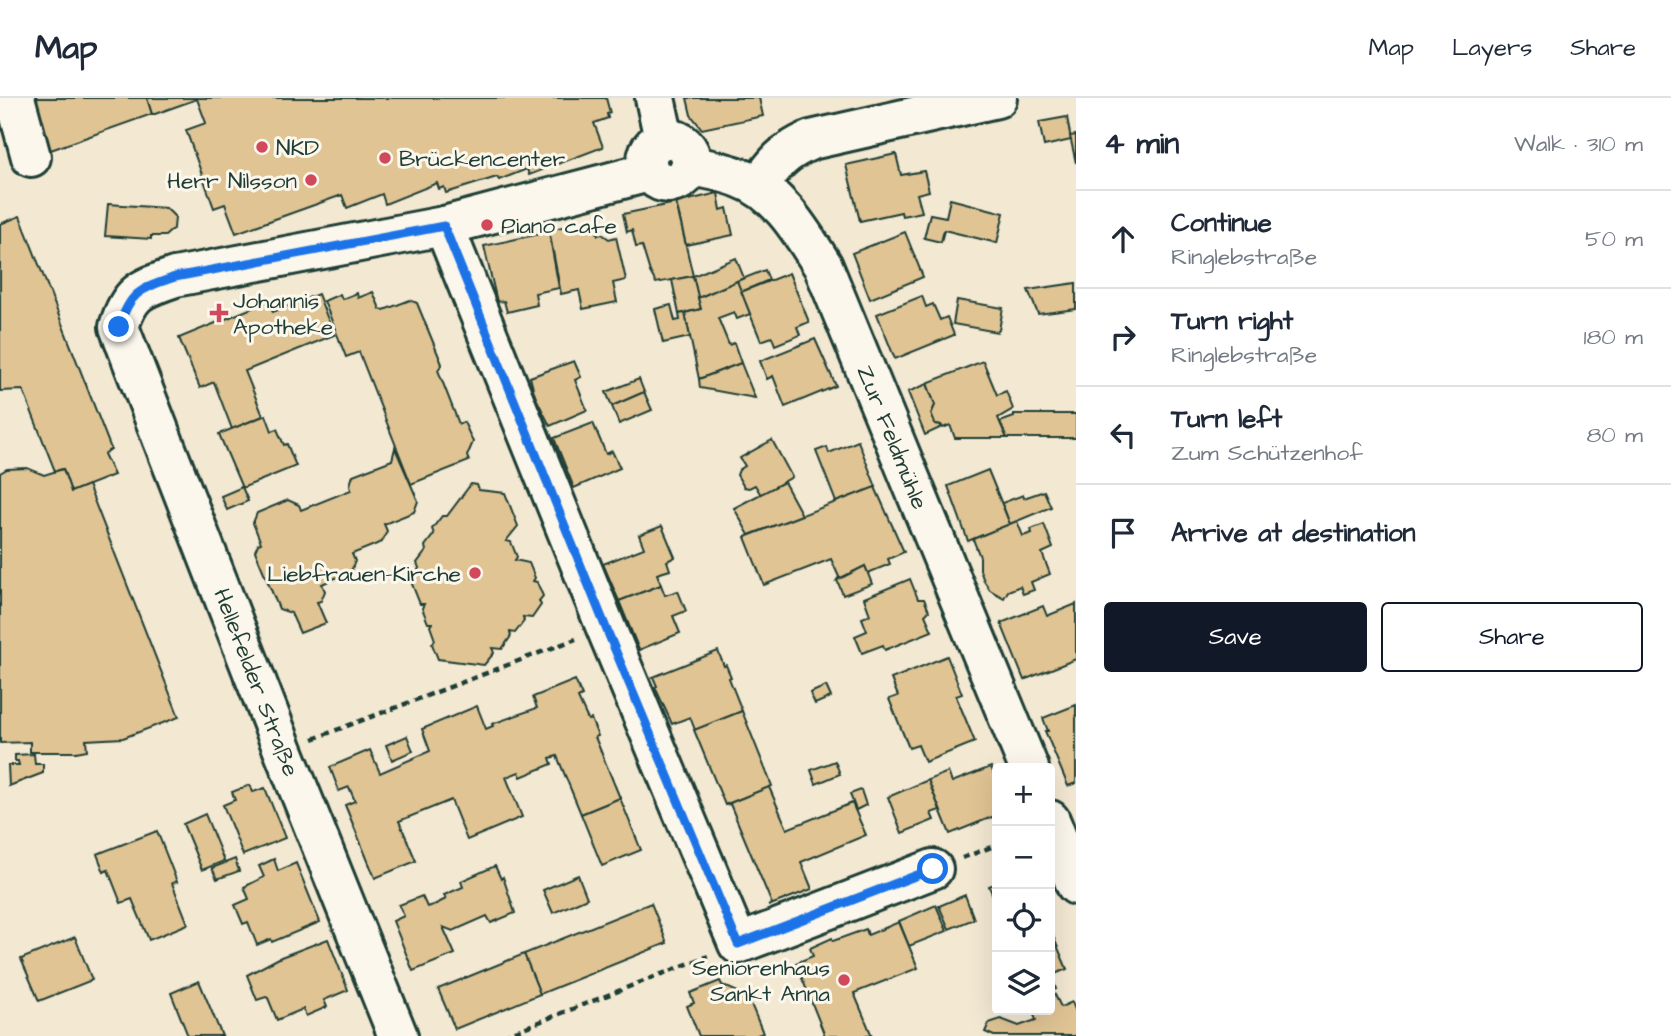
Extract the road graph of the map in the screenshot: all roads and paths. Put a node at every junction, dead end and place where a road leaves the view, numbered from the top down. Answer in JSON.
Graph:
{"nodes":[{"id":1,"x":15,"y":98,"type":"edge"},
{"id":2,"x":655,"y":98,"type":"edge"},
{"id":3,"x":997,"y":98,"type":"edge"},
{"id":4,"x":657,"y":155,"type":"junction"},
{"id":5,"x":32,"y":158,"type":"dead end"},
{"id":6,"x":758,"y":187,"type":"junction"},
{"id":7,"x":444,"y":226,"type":"junction"},
{"id":8,"x":606,"y":628,"type":"junction"},
{"id":9,"x":283,"y":750,"type":"junction"},
{"id":10,"x":1026,"y":763,"type":"edge"},
{"id":11,"x":1059,"y":820,"type":"edge"},
{"id":12,"x":933,"y":869,"type":"dead end"},
{"id":13,"x":1076,"y":885,"type":"edge"},
{"id":14,"x":738,"y":944,"type":"junction"},
{"id":15,"x":398,"y":1036,"type":"edge"},
{"id":16,"x":503,"y":1036,"type":"edge"}],
"edges":[{"from":1,"to":5,"type":"street"},
{"from":2,"to":4,"type":"street"},
{"from":3,"to":6,"type":"street"},
{"from":4,"to":6,"type":"street","name":"Zur Feldmühle"},
{"from":4,"to":7,"type":"street"},
{"from":6,"to":10,"type":"street","name":"Zur Feldmühle"},
{"from":7,"to":8,"type":"street"},
{"from":7,"to":9,"type":"street","name":"Hellefelder Straße"},
{"from":8,"to":9,"type":"path"},
{"from":8,"to":14,"type":"street"},
{"from":9,"to":15,"type":"street","name":"Hellefelder Straße"},
{"from":11,"to":13,"type":"street"},
{"from":12,"to":14,"type":"street"},
{"from":14,"to":16,"type":"path"}]}
